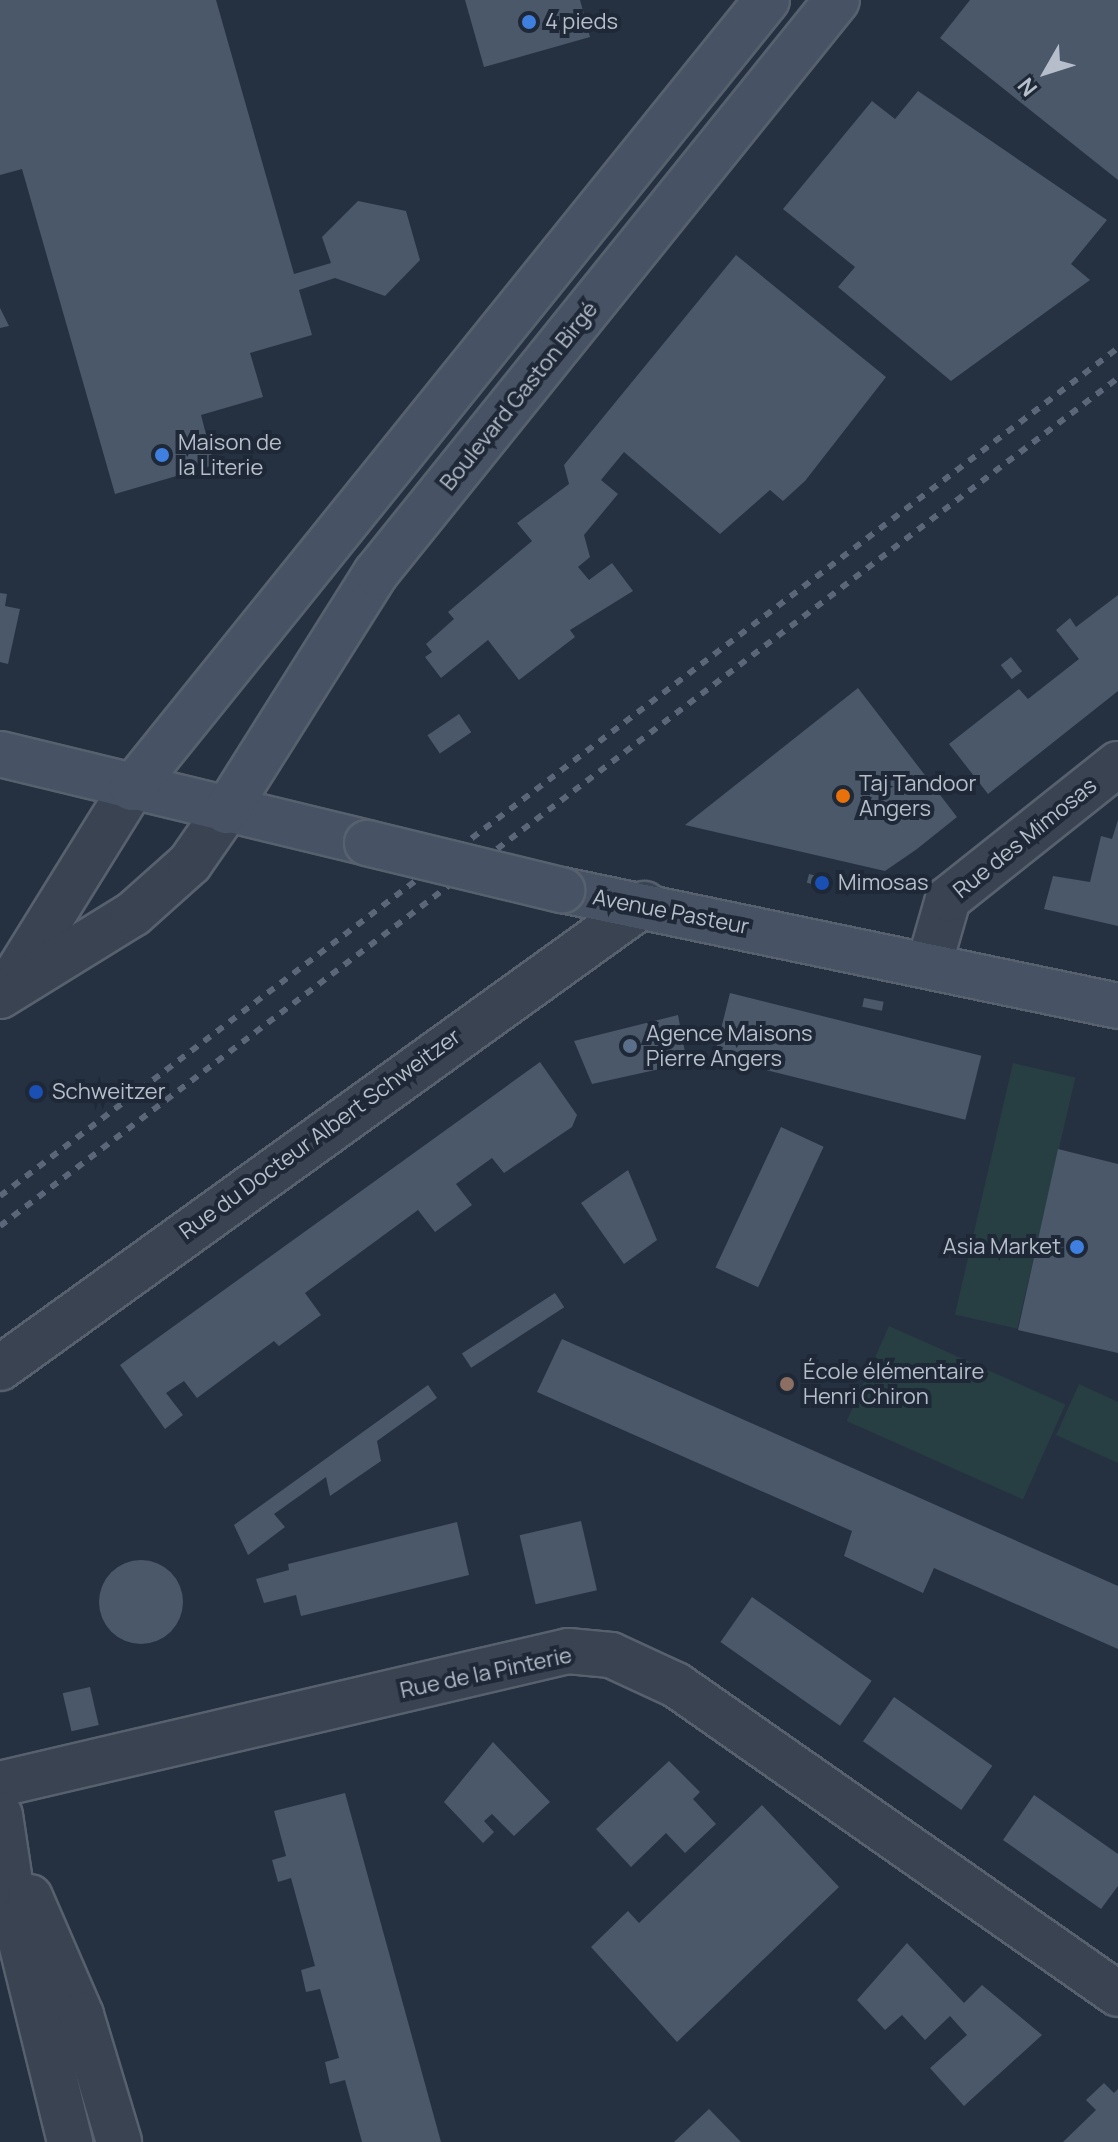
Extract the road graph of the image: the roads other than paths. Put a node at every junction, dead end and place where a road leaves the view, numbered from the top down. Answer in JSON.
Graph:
{"nodes":[{"id":1,"x":767,"y":0,"type":"edge"},
{"id":2,"x":837,"y":0,"type":"edge"},
{"id":3,"x":0,"y":754,"type":"edge"},
{"id":4,"x":1118,"y":764,"type":"edge"},
{"id":5,"x":132,"y":788,"type":"junction"},
{"id":6,"x":226,"y":811,"type":"junction"},
{"id":7,"x":644,"y":904,"type":"junction"},
{"id":8,"x":929,"y":965,"type":"junction"},
{"id":9,"x":4,"y":993,"type":"edge"},
{"id":10,"x":1118,"y":1006,"type":"edge"},
{"id":11,"x":0,"y":1368,"type":"edge"},
{"id":12,"x":0,"y":1784,"type":"edge"},
{"id":13,"x":4,"y":1831,"type":"edge"},
{"id":14,"x":1118,"y":1994,"type":"edge"},
{"id":15,"x":70,"y":2142,"type":"edge"},
{"id":16,"x":119,"y":2142,"type":"edge"}],
"edges":[{"from":1,"to":5,"type":"main road"},
{"from":2,"to":6,"type":"main road","name":"Boulevard Gaston Birgé"},
{"from":3,"to":5,"type":"main road","name":"Avenue Pasteur"},
{"from":4,"to":8,"type":"street","name":"Rue des Mimosas"},
{"from":5,"to":6,"type":"main road","name":"Avenue Pasteur"},
{"from":5,"to":9,"type":"street"},
{"from":6,"to":7,"type":"main road","name":"Avenue Pasteur","bridge":true},
{"from":6,"to":9,"type":"street"},
{"from":7,"to":8,"type":"main road","name":"Avenue Pasteur"},
{"from":7,"to":11,"type":"street","name":"Rue du Docteur Albert Schweitzer"},
{"from":8,"to":10,"type":"main road","name":"Avenue Pasteur"},
{"from":12,"to":14,"type":"street","name":"Rue de la Pinterie"},
{"from":13,"to":15,"type":"street"},
{"from":13,"to":16,"type":"street"}]}
